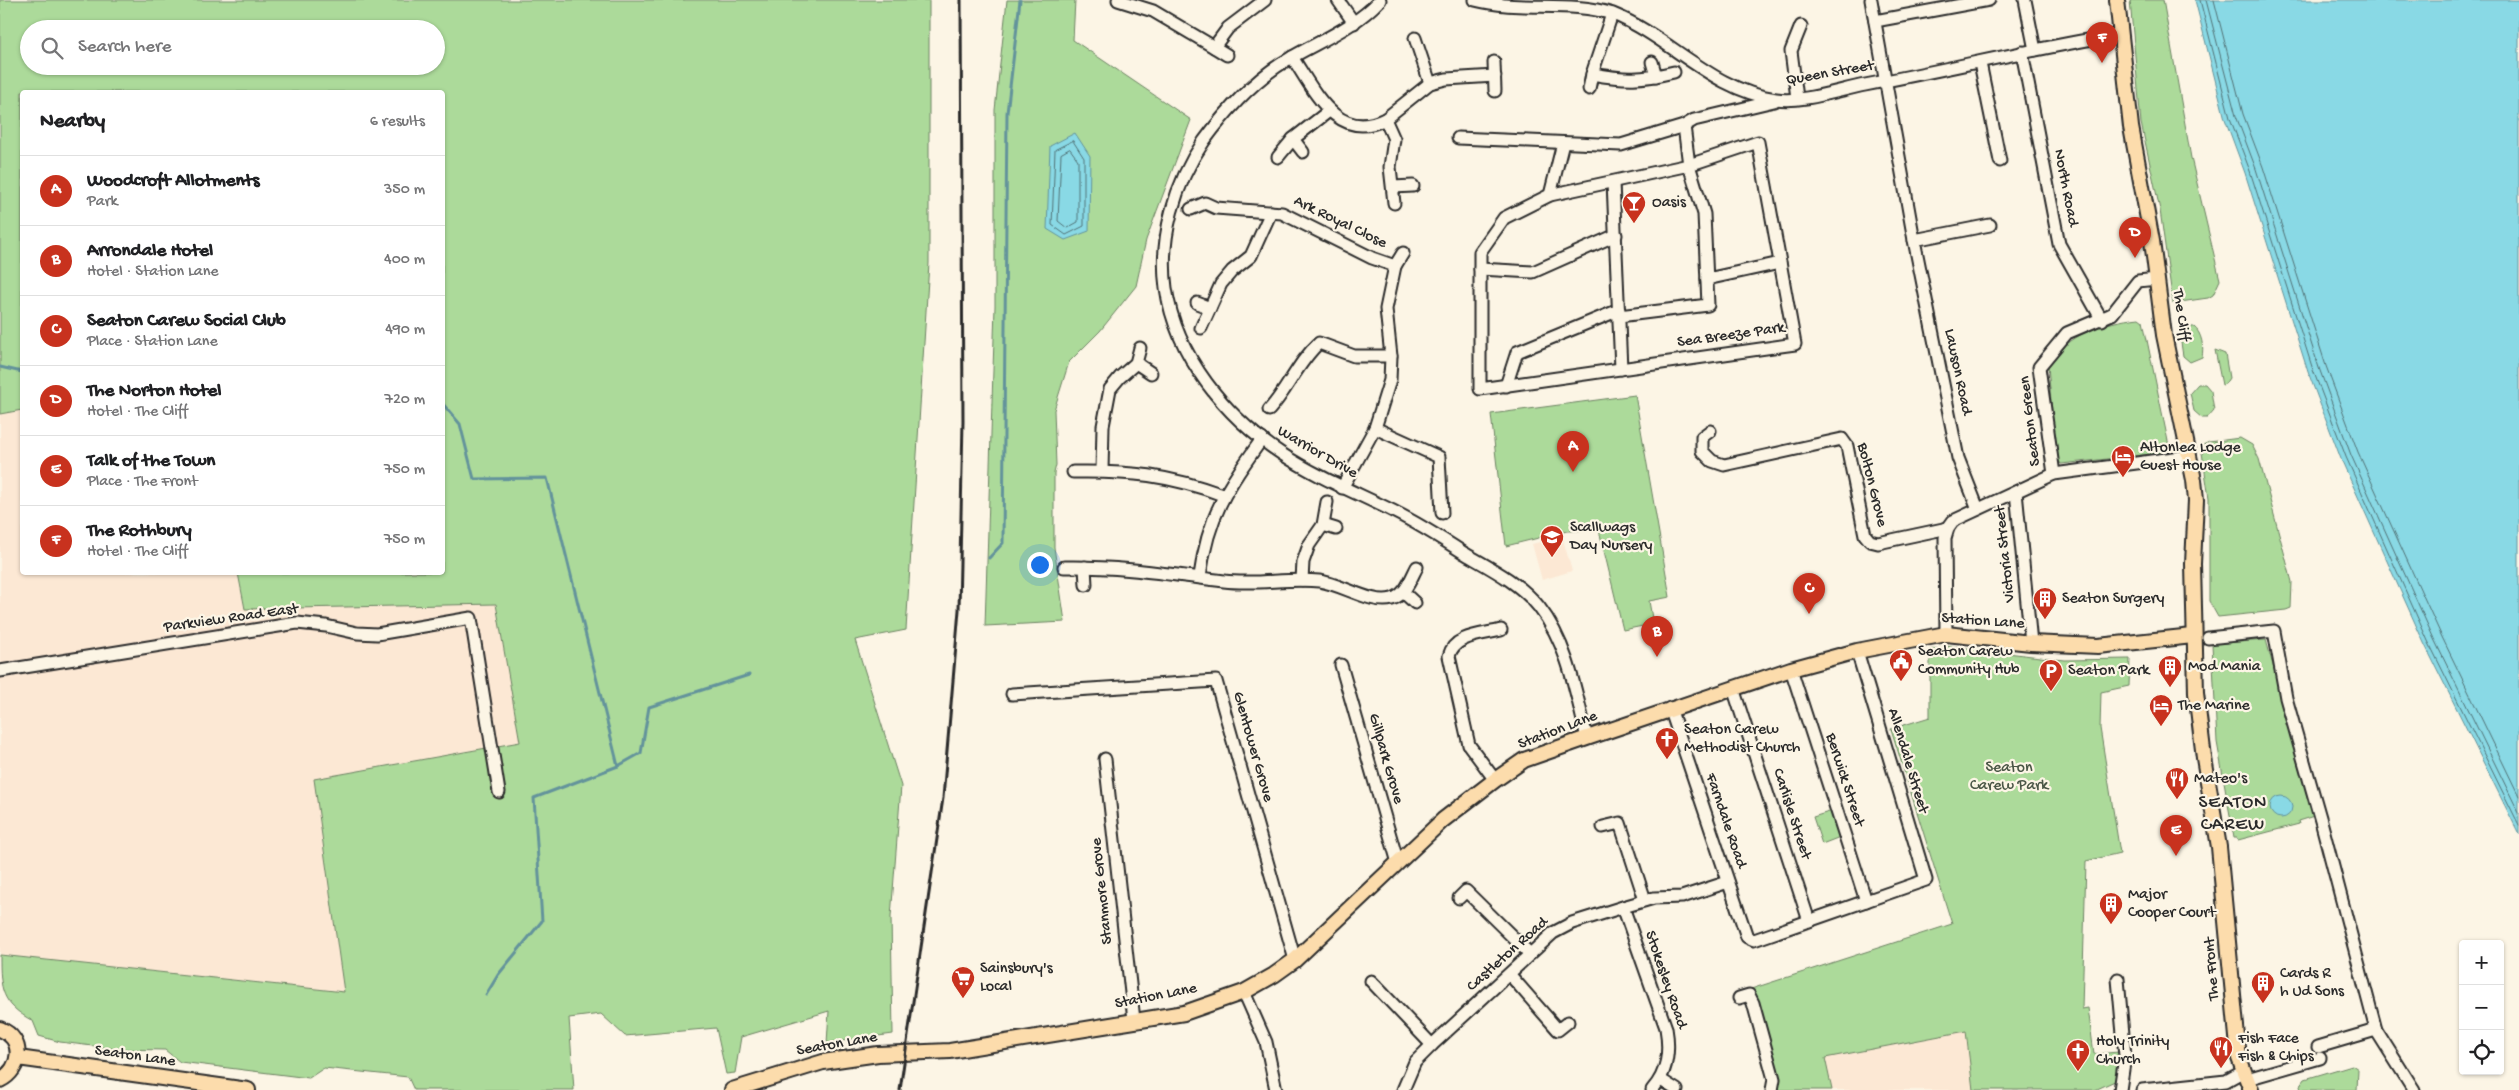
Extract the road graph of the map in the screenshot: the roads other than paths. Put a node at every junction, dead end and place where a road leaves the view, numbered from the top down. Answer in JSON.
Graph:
{"nodes":[{"id":1,"x":1121,"y":0,"type":"edge"},
{"id":2,"x":1265,"y":0,"type":"edge"},
{"id":3,"x":1338,"y":0,"type":"edge"},
{"id":4,"x":1380,"y":0,"type":"edge"},
{"id":5,"x":1475,"y":0,"type":"edge"},
{"id":6,"x":1872,"y":0,"type":"edge"},
{"id":7,"x":1989,"y":0,"type":"edge"},
{"id":8,"x":2025,"y":0,"type":"edge"},
{"id":9,"x":2117,"y":0,"type":"edge"},
{"id":10,"x":1563,"y":2,"type":"edge"},
{"id":11,"x":1612,"y":14,"type":"junction"},
{"id":12,"x":1875,"y":21,"type":"junction"},
{"id":13,"x":1354,"y":23,"type":"junction"},
{"id":14,"x":1801,"y":26,"type":"dead end"},
{"id":15,"x":2121,"y":34,"type":"junction"},
{"id":16,"x":1415,"y":38,"type":"dead end"},
{"id":17,"x":1214,"y":47,"type":"junction"},
{"id":18,"x":2035,"y":50,"type":"junction"},
{"id":19,"x":2022,"y":52,"type":"junction"},
{"id":20,"x":1227,"y":55,"type":"dead end"},
{"id":21,"x":1292,"y":57,"type":"junction"},
{"id":22,"x":1494,"y":62,"type":"dead end"},
{"id":23,"x":1652,"y":62,"type":"dead end"},
{"id":24,"x":1980,"y":63,"type":"junction"},
{"id":25,"x":1674,"y":72,"type":"dead end"},
{"id":26,"x":1592,"y":74,"type":"junction"},
{"id":27,"x":1495,"y":76,"type":"junction"},
{"id":28,"x":1656,"y":76,"type":"junction"},
{"id":29,"x":1885,"y":81,"type":"junction"},
{"id":30,"x":1430,"y":83,"type":"junction"},
{"id":31,"x":1589,"y":89,"type":"dead end"},
{"id":32,"x":1495,"y":91,"type":"dead end"},
{"id":33,"x":1797,"y":98,"type":"junction"},
{"id":34,"x":1778,"y":100,"type":"junction"},
{"id":35,"x":1329,"y":111,"type":"junction"},
{"id":36,"x":1385,"y":119,"type":"junction"},
{"id":37,"x":1684,"y":126,"type":"junction"},
{"id":38,"x":1293,"y":138,"type":"junction"},
{"id":39,"x":1458,"y":138,"type":"dead end"},
{"id":40,"x":1563,"y":143,"type":"junction"},
{"id":41,"x":1303,"y":152,"type":"dead end"},
{"id":42,"x":1278,"y":157,"type":"dead end"},
{"id":43,"x":2000,"y":161,"type":"dead end"},
{"id":44,"x":1690,"y":165,"type":"junction"},
{"id":45,"x":1613,"y":182,"type":"junction"},
{"id":46,"x":1413,"y":186,"type":"dead end"},
{"id":47,"x":1392,"y":187,"type":"junction"},
{"id":48,"x":1550,"y":195,"type":"junction"},
{"id":49,"x":1394,"y":203,"type":"dead end"},
{"id":50,"x":1191,"y":209,"type":"dead end"},
{"id":51,"x":1271,"y":212,"type":"junction"},
{"id":52,"x":1990,"y":225,"type":"dead end"},
{"id":53,"x":1616,"y":235,"type":"junction"},
{"id":54,"x":1914,"y":240,"type":"junction"},
{"id":55,"x":1403,"y":253,"type":"dead end"},
{"id":56,"x":1780,"y":263,"type":"junction"},
{"id":57,"x":1395,"y":266,"type":"junction"},
{"id":58,"x":1480,"y":269,"type":"junction"},
{"id":59,"x":2157,"y":278,"type":"junction"},
{"id":60,"x":1707,"y":279,"type":"junction"},
{"id":61,"x":1197,"y":303,"type":"dead end"},
{"id":62,"x":1210,"y":308,"type":"junction"},
{"id":63,"x":1619,"y":313,"type":"junction"},
{"id":64,"x":2102,"y":320,"type":"junction"},
{"id":65,"x":1201,"y":328,"type":"dead end"},
{"id":66,"x":1140,"y":348,"type":"dead end"},
{"id":67,"x":1391,"y":356,"type":"junction"},
{"id":68,"x":1136,"y":363,"type":"junction"},
{"id":69,"x":1621,"y":369,"type":"junction"},
{"id":70,"x":1151,"y":372,"type":"dead end"},
{"id":71,"x":1506,"y":386,"type":"junction"},
{"id":72,"x":1269,"y":410,"type":"dead end"},
{"id":73,"x":1375,"y":428,"type":"junction"},
{"id":74,"x":1710,"y":431,"type":"dead end"},
{"id":75,"x":1262,"y":439,"type":"junction"},
{"id":76,"x":2189,"y":456,"type":"junction"},
{"id":77,"x":1073,"y":472,"type":"dead end"},
{"id":78,"x":1102,"y":472,"type":"junction"},
{"id":79,"x":2054,"y":474,"type":"junction"},
{"id":80,"x":1342,"y":488,"type":"junction"},
{"id":81,"x":2016,"y":492,"type":"junction"},
{"id":82,"x":1223,"y":495,"type":"junction"},
{"id":83,"x":1327,"y":502,"type":"dead end"},
{"id":84,"x":1978,"y":509,"type":"junction"},
{"id":85,"x":1442,"y":513,"type":"dead end"},
{"id":86,"x":1323,"y":525,"type":"junction"},
{"id":87,"x":1948,"y":528,"type":"junction"},
{"id":88,"x":1336,"y":529,"type":"dead end"},
{"id":89,"x":1417,"y":566,"type":"dead end"},
{"id":90,"x":1064,"y":567,"type":"dead end"},
{"id":91,"x":1085,"y":567,"type":"junction"},
{"id":92,"x":1200,"y":576,"type":"junction"},
{"id":93,"x":1302,"y":580,"type":"junction"},
{"id":94,"x":1086,"y":584,"type":"dead end"},
{"id":95,"x":1403,"y":592,"type":"junction"},
{"id":96,"x":1415,"y":603,"type":"dead end"},
{"id":97,"x":1501,"y":630,"type":"dead end"},
{"id":98,"x":1946,"y":634,"type":"junction"},
{"id":99,"x":2193,"y":636,"type":"junction"},
{"id":100,"x":2208,"y":638,"type":"dead end"},
{"id":101,"x":2031,"y":642,"type":"junction"},
{"id":102,"x":1857,"y":651,"type":"junction"},
{"id":103,"x":1341,"y":665,"type":"dead end"},
{"id":104,"x":1791,"y":669,"type":"junction"},
{"id":105,"x":0,"y":671,"type":"edge"},
{"id":106,"x":1732,"y":688,"type":"junction"},
{"id":107,"x":1012,"y":694,"type":"dead end"},
{"id":108,"x":1670,"y":708,"type":"junction"},
{"id":109,"x":1586,"y":738,"type":"junction"},
{"id":110,"x":1105,"y":759,"type":"dead end"},
{"id":111,"x":1496,"y":780,"type":"junction"},
{"id":112,"x":499,"y":792,"type":"dead end"},
{"id":113,"x":1603,"y":827,"type":"dead end"},
{"id":114,"x":1398,"y":863,"type":"junction"},
{"id":115,"x":1728,"y":882,"type":"junction"},
{"id":116,"x":1459,"y":898,"type":"dead end"},
{"id":117,"x":1645,"y":900,"type":"junction"},
{"id":118,"x":1866,"y":901,"type":"junction"},
{"id":119,"x":1623,"y":907,"type":"junction"},
{"id":120,"x":1810,"y":921,"type":"junction"},
{"id":121,"x":1530,"y":954,"type":"junction"},
{"id":122,"x":1295,"y":960,"type":"junction"},
{"id":123,"x":1510,"y":975,"type":"junction"},
{"id":124,"x":2118,"y":979,"type":"dead end"},
{"id":125,"x":1371,"y":981,"type":"dead end"},
{"id":126,"x":1244,"y":992,"type":"junction"},
{"id":127,"x":1740,"y":998,"type":"dead end"},
{"id":128,"x":1134,"y":1020,"type":"junction"},
{"id":129,"x":1568,"y":1022,"type":"dead end"},
{"id":130,"x":0,"y":1030,"type":"edge"},
{"id":131,"x":2376,"y":1030,"type":"junction"},
{"id":132,"x":1432,"y":1044,"type":"junction"},
{"id":133,"x":950,"y":1051,"type":"joint"},
{"id":134,"x":18,"y":1058,"type":"junction"},
{"id":135,"x":0,"y":1080,"type":"edge"},
{"id":136,"x":1661,"y":1080,"type":"junction"},
{"id":137,"x":2248,"y":1080,"type":"edge"},
{"id":138,"x":0,"y":1084,"type":"edge"},
{"id":139,"x":188,"y":1086,"type":"edge"},
{"id":140,"x":2,"y":1090,"type":"edge"},
{"id":141,"x":248,"y":1090,"type":"edge"},
{"id":142,"x":732,"y":1090,"type":"edge"},
{"id":143,"x":1276,"y":1090,"type":"edge"},
{"id":144,"x":1403,"y":1090,"type":"edge"},
{"id":145,"x":1652,"y":1090,"type":"edge"},
{"id":146,"x":1677,"y":1090,"type":"edge"},
{"id":147,"x":1772,"y":1090,"type":"edge"},
{"id":148,"x":2120,"y":1090,"type":"edge"},
{"id":149,"x":2142,"y":1090,"type":"edge"},
{"id":150,"x":2414,"y":1090,"type":"edge"}],
"edges":[{"from":1,"to":17,"type":"street"},
{"from":2,"to":17,"type":"street"},
{"from":3,"to":13,"type":"street"},
{"from":4,"to":13,"type":"street","name":"Warrior Drive"},
{"from":5,"to":10,"type":"street","name":"Queen Street"},
{"from":6,"to":12,"type":"street","name":"Lawson Road"},
{"from":7,"to":12,"type":"street"},
{"from":8,"to":18,"type":"street"},
{"from":9,"to":15,"type":"main road","name":"The Cliff"},
{"from":10,"to":11,"type":"street","name":"Queen Street"},
{"from":11,"to":26,"type":"street"},
{"from":11,"to":34,"type":"street","name":"Queen Street"},
{"from":12,"to":29,"type":"street","name":"Lawson Road"},
{"from":13,"to":21,"type":"street","name":"Warrior Drive"},
{"from":14,"to":33,"type":"street"},
{"from":15,"to":18,"type":"street","name":"Queen Street"},
{"from":15,"to":59,"type":"main road","name":"The Cliff"},
{"from":16,"to":30,"type":"street"},
{"from":17,"to":20,"type":"street"},
{"from":18,"to":19,"type":"street","name":"Queen Street"},
{"from":19,"to":24,"type":"street","name":"Queen Street"},
{"from":19,"to":64,"type":"street","name":"North Road"},
{"from":21,"to":35,"type":"street"},
{"from":21,"to":75,"type":"street","name":"Warrior Drive"},
{"from":22,"to":27,"type":"street"},
{"from":23,"to":28,"type":"street"},
{"from":24,"to":29,"type":"street","name":"Queen Street"},
{"from":24,"to":43,"type":"street"},
{"from":25,"to":28,"type":"street"},
{"from":26,"to":28,"type":"street"},
{"from":26,"to":31,"type":"street"},
{"from":27,"to":30,"type":"street"},
{"from":27,"to":32,"type":"street"},
{"from":29,"to":33,"type":"street","name":"Queen Street"},
{"from":29,"to":54,"type":"street","name":"Lawson Road"},
{"from":30,"to":36,"type":"street"},
{"from":33,"to":34,"type":"street","name":"Queen Street"},
{"from":34,"to":37,"type":"street"},
{"from":35,"to":36,"type":"street"},
{"from":35,"to":38,"type":"street"},
{"from":36,"to":47,"type":"street"},
{"from":37,"to":40,"type":"street"},
{"from":37,"to":44,"type":"street"},
{"from":38,"to":41,"type":"street"},
{"from":38,"to":42,"type":"street"},
{"from":39,"to":40,"type":"street"},
{"from":40,"to":48,"type":"street"},
{"from":44,"to":45,"type":"street","name":"Sea Breeze Park"},
{"from":44,"to":56,"type":"street","name":"Sea Breeze Park"},
{"from":44,"to":60,"type":"street"},
{"from":45,"to":48,"type":"street","name":"Sea Breeze Park"},
{"from":45,"to":53,"type":"street"},
{"from":46,"to":47,"type":"street"},
{"from":47,"to":49,"type":"street"},
{"from":48,"to":58,"type":"street","name":"Sea Breeze Park"},
{"from":50,"to":51,"type":"street","name":"Ark Royal Close"},
{"from":51,"to":57,"type":"street","name":"Ark Royal Close"},
{"from":51,"to":62,"type":"street","name":"Ark Royal Close"},
{"from":52,"to":54,"type":"street"},
{"from":53,"to":58,"type":"street"},
{"from":53,"to":63,"type":"street"},
{"from":54,"to":84,"type":"street","name":"Lawson Road"},
{"from":55,"to":57,"type":"street","name":"Ark Royal Close"},
{"from":56,"to":60,"type":"street"},
{"from":56,"to":69,"type":"street","name":"Sea Breeze Park"},
{"from":57,"to":67,"type":"street","name":"Ark Royal Close"},
{"from":58,"to":71,"type":"street","name":"Sea Breeze Park"},
{"from":59,"to":64,"type":"street","name":"Seaton Green"},
{"from":59,"to":76,"type":"main road","name":"The Cliff"},
{"from":60,"to":63,"type":"street"},
{"from":61,"to":62,"type":"street"},
{"from":62,"to":65,"type":"street","name":"Ark Royal Close"},
{"from":63,"to":69,"type":"street"},
{"from":63,"to":71,"type":"street"},
{"from":64,"to":79,"type":"street","name":"Seaton Green"},
{"from":66,"to":68,"type":"street"},
{"from":67,"to":72,"type":"street"},
{"from":67,"to":73,"type":"street","name":"Ark Royal Close"},
{"from":68,"to":70,"type":"street"},
{"from":68,"to":78,"type":"street"},
{"from":69,"to":71,"type":"street","name":"Sea Breeze Park"},
{"from":73,"to":80,"type":"street","name":"Ark Royal Close"},
{"from":73,"to":85,"type":"street"},
{"from":74,"to":87,"type":"street","name":"Bolton Grove"},
{"from":75,"to":80,"type":"street","name":"Warrior Drive"},
{"from":75,"to":82,"type":"street"},
{"from":76,"to":79,"type":"street"},
{"from":76,"to":99,"type":"main road","name":"The Cliff"},
{"from":77,"to":78,"type":"street"},
{"from":78,"to":82,"type":"street"},
{"from":79,"to":81,"type":"street"},
{"from":80,"to":109,"type":"street","name":"Warrior Drive"},
{"from":81,"to":84,"type":"street"},
{"from":81,"to":101,"type":"street","name":"Victoria Street"},
{"from":82,"to":92,"type":"street"},
{"from":83,"to":86,"type":"street"},
{"from":84,"to":87,"type":"street"},
{"from":86,"to":88,"type":"street"},
{"from":86,"to":93,"type":"street"},
{"from":87,"to":98,"type":"street"},
{"from":89,"to":95,"type":"street"},
{"from":90,"to":91,"type":"street"},
{"from":91,"to":92,"type":"street"},
{"from":91,"to":94,"type":"street"},
{"from":92,"to":93,"type":"street"},
{"from":93,"to":95,"type":"street"},
{"from":95,"to":96,"type":"street"},
{"from":97,"to":111,"type":"street"},
{"from":98,"to":101,"type":"main road","name":"Station Lane"},
{"from":98,"to":102,"type":"main road","name":"Station Lane"},
{"from":99,"to":101,"type":"main road","name":"Station Lane"},
{"from":99,"to":137,"type":"main road","name":"The Front"},
{"from":100,"to":131,"type":"street"},
{"from":102,"to":104,"type":"main road","name":"Station Lane"},
{"from":102,"to":118,"type":"street","name":"Allendale Street"},
{"from":103,"to":114,"type":"street","name":"Gillpark Grove"},
{"from":104,"to":106,"type":"main road","name":"Station Lane"},
{"from":104,"to":118,"type":"street","name":"Berwick Street"},
{"from":105,"to":112,"type":"street","name":"Parkview Road East"},
{"from":106,"to":108,"type":"main road","name":"Station Lane"},
{"from":106,"to":120,"type":"street","name":"Carlisle Street"},
{"from":107,"to":122,"type":"street","name":"Glentower Grove"},
{"from":108,"to":109,"type":"main road","name":"Station Lane"},
{"from":108,"to":115,"type":"street","name":"Farndale Road"},
{"from":109,"to":111,"type":"main road","name":"Station Lane"},
{"from":110,"to":128,"type":"street","name":"Stanmore Grove"},
{"from":111,"to":114,"type":"main road","name":"Station Lane"},
{"from":113,"to":117,"type":"street"},
{"from":114,"to":122,"type":"main road","name":"Station Lane"},
{"from":115,"to":117,"type":"street","name":"Castleton Road"},
{"from":115,"to":120,"type":"street","name":"Farndale Road"},
{"from":116,"to":121,"type":"street"},
{"from":117,"to":119,"type":"street","name":"Castleton Road"},
{"from":118,"to":120,"type":"street"},
{"from":119,"to":121,"type":"street","name":"Castleton Road"},
{"from":119,"to":136,"type":"street","name":"Stokesley Road"},
{"from":121,"to":123,"type":"street","name":"Castleton Road"},
{"from":122,"to":126,"type":"main road","name":"Station Lane"},
{"from":123,"to":129,"type":"street"},
{"from":123,"to":132,"type":"street","name":"Castleton Road"},
{"from":124,"to":148,"type":"street"},
{"from":125,"to":132,"type":"street"},
{"from":126,"to":128,"type":"main road","name":"Station Lane"},
{"from":126,"to":143,"type":"street"},
{"from":127,"to":147,"type":"street"},
{"from":128,"to":133,"type":"main road","name":"Station Lane"},
{"from":130,"to":134,"type":"main road"},
{"from":131,"to":137,"type":"street"},
{"from":131,"to":150,"type":"street"},
{"from":132,"to":144,"type":"street","name":"Castleton Road"},
{"from":133,"to":142,"type":"main road","name":"Seaton Lane"},
{"from":134,"to":135,"type":"main road"},
{"from":134,"to":139,"type":"main road","name":"Seaton Lane"},
{"from":136,"to":145,"type":"street","name":"Stokesley Road"},
{"from":136,"to":146,"type":"street"},
{"from":137,"to":149,"type":"street"},
{"from":138,"to":140,"type":"main road"},
{"from":139,"to":141,"type":"main road","name":"Seaton Lane"}]}
